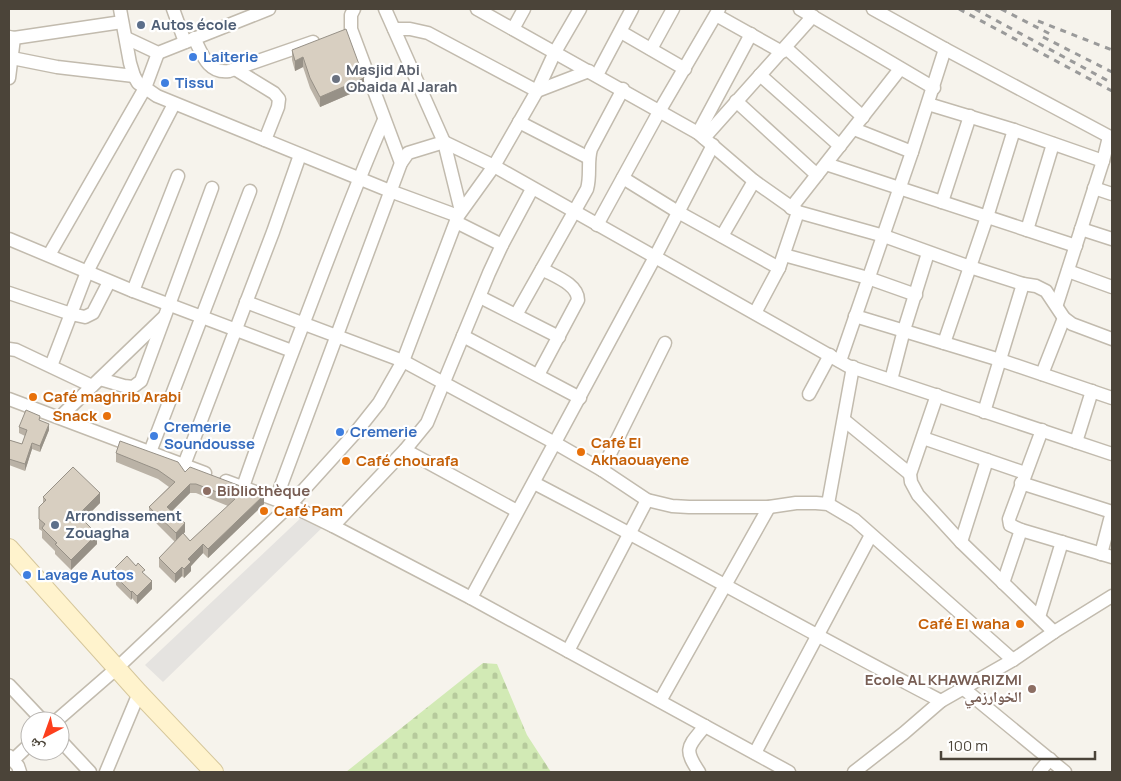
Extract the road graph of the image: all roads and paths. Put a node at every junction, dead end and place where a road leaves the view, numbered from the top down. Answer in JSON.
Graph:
{"nodes":[{"id":1,"x":120,"y":9,"type":"edge"},
{"id":2,"x":173,"y":9,"type":"edge"},
{"id":3,"x":269,"y":9,"type":"edge"},
{"id":4,"x":354,"y":9,"type":"edge"},
{"id":5,"x":385,"y":9,"type":"edge"},
{"id":6,"x":477,"y":9,"type":"edge"},
{"id":7,"x":524,"y":9,"type":"edge"},
{"id":8,"x":580,"y":9,"type":"edge"},
{"id":9,"x":632,"y":9,"type":"edge"},
{"id":10,"x":673,"y":9,"type":"edge"},
{"id":11,"x":800,"y":9,"type":"edge"},
{"id":12,"x":872,"y":9,"type":"edge"},
{"id":13,"x":718,"y":12,"type":"edge"},
{"id":14,"x":813,"y":16,"type":"junction"},
{"id":15,"x":122,"y":22,"type":"junction"},
{"id":16,"x":394,"y":29,"type":"junction"},
{"id":17,"x":513,"y":29,"type":"junction"},
{"id":18,"x":621,"y":32,"type":"junction"},
{"id":19,"x":751,"y":34,"type":"junction"},
{"id":20,"x":12,"y":38,"type":"edge"},
{"id":21,"x":126,"y":38,"type":"junction"},
{"id":22,"x":324,"y":39,"type":"edge"},
{"id":23,"x":190,"y":40,"type":"junction"},
{"id":24,"x":651,"y":49,"type":"junction"},
{"id":25,"x":784,"y":50,"type":"junction"},
{"id":26,"x":945,"y":50,"type":"junction"},
{"id":27,"x":555,"y":52,"type":"junction"},
{"id":28,"x":158,"y":53,"type":"junction"},
{"id":29,"x":12,"y":58,"type":"junction"},
{"id":30,"x":235,"y":69,"type":"junction"},
{"id":31,"x":684,"y":69,"type":"junction"},
{"id":32,"x":900,"y":69,"type":"junction"},
{"id":33,"x":593,"y":73,"type":"junction"},
{"id":34,"x":760,"y":75,"type":"junction"},
{"id":35,"x":134,"y":76,"type":"junction"},
{"id":36,"x":9,"y":78,"type":"edge"},
{"id":37,"x":145,"y":88,"type":"junction"},
{"id":38,"x":934,"y":88,"type":"junction"},
{"id":39,"x":623,"y":89,"type":"junction"},
{"id":40,"x":537,"y":91,"type":"junction"},
{"id":41,"x":736,"y":101,"type":"junction"},
{"id":42,"x":174,"y":104,"type":"junction"},
{"id":43,"x":928,"y":104,"type":"junction"},
{"id":44,"x":660,"y":110,"type":"junction"},
{"id":45,"x":970,"y":116,"type":"junction"},
{"id":46,"x":863,"y":117,"type":"junction"},
{"id":47,"x":384,"y":120,"type":"junction"},
{"id":48,"x":519,"y":122,"type":"junction"},
{"id":49,"x":854,"y":129,"type":"junction"},
{"id":50,"x":1014,"y":130,"type":"junction"},
{"id":51,"x":705,"y":138,"type":"junction"},
{"id":52,"x":1111,"y":138,"type":"edge"},
{"id":53,"x":265,"y":140,"type":"junction"},
{"id":54,"x":444,"y":142,"type":"junction"},
{"id":55,"x":1053,"y":144,"type":"junction"},
{"id":56,"x":840,"y":146,"type":"junction"},
{"id":57,"x":912,"y":152,"type":"junction"},
{"id":58,"x":300,"y":155,"type":"junction"},
{"id":59,"x":589,"y":158,"type":"junction"},
{"id":60,"x":1104,"y":161,"type":"junction"},
{"id":61,"x":400,"y":163,"type":"junction"},
{"id":62,"x":826,"y":164,"type":"junction"},
{"id":63,"x":494,"y":166,"type":"junction"},
{"id":64,"x":817,"y":175,"type":"junction"},
{"id":65,"x":178,"y":176,"type":"dead end"},
{"id":66,"x":358,"y":178,"type":"junction"},
{"id":67,"x":623,"y":178,"type":"junction"},
{"id":68,"x":754,"y":181,"type":"junction"},
{"id":69,"x":212,"y":188,"type":"dead end"},
{"id":70,"x":1094,"y":188,"type":"junction"},
{"id":71,"x":532,"y":189,"type":"junction"},
{"id":72,"x":900,"y":189,"type":"junction"},
{"id":73,"x":250,"y":191,"type":"dead end"},
{"id":74,"x":390,"y":191,"type":"junction"},
{"id":75,"x":1112,"y":194,"type":"edge"},
{"id":76,"x":942,"y":202,"type":"junction"},
{"id":77,"x":794,"y":210,"type":"junction"},
{"id":78,"x":574,"y":212,"type":"junction"},
{"id":79,"x":678,"y":212,"type":"junction"},
{"id":80,"x":458,"y":216,"type":"junction"},
{"id":81,"x":987,"y":218,"type":"junction"},
{"id":82,"x":597,"y":225,"type":"junction"},
{"id":83,"x":1027,"y":230,"type":"junction"},
{"id":84,"x":1081,"y":230,"type":"junction"},
{"id":85,"x":722,"y":236,"type":"junction"},
{"id":86,"x":884,"y":236,"type":"junction"},
{"id":87,"x":9,"y":239,"type":"edge"},
{"id":88,"x":1112,"y":239,"type":"edge"},
{"id":89,"x":502,"y":245,"type":"junction"},
{"id":90,"x":1076,"y":246,"type":"junction"},
{"id":91,"x":928,"y":253,"type":"junction"},
{"id":92,"x":49,"y":255,"type":"junction"},
{"id":93,"x":784,"y":255,"type":"junction"},
{"id":94,"x":655,"y":257,"type":"junction"},
{"id":95,"x":970,"y":267,"type":"junction"},
{"id":96,"x":779,"y":268,"type":"junction"},
{"id":97,"x":542,"y":269,"type":"junction"},
{"id":98,"x":1068,"y":271,"type":"junction"},
{"id":99,"x":87,"y":272,"type":"junction"},
{"id":100,"x":868,"y":278,"type":"junction"},
{"id":101,"x":109,"y":282,"type":"junction"},
{"id":102,"x":1023,"y":284,"type":"junction"},
{"id":103,"x":1112,"y":287,"type":"edge"},
{"id":104,"x":133,"y":291,"type":"junction"},
{"id":105,"x":9,"y":293,"type":"edge"},
{"id":106,"x":916,"y":295,"type":"junction"},
{"id":107,"x":480,"y":297,"type":"junction"},
{"id":108,"x":246,"y":302,"type":"junction"},
{"id":109,"x":1057,"y":304,"type":"junction"},
{"id":110,"x":167,"y":310,"type":"junction"},
{"id":111,"x":755,"y":313,"type":"junction"},
{"id":112,"x":71,"y":314,"type":"junction"},
{"id":113,"x":516,"y":315,"type":"junction"},
{"id":114,"x":855,"y":316,"type":"junction"},
{"id":115,"x":202,"y":317,"type":"junction"},
{"id":116,"x":1064,"y":318,"type":"junction"},
{"id":117,"x":303,"y":325,"type":"junction"},
{"id":118,"x":235,"y":329,"type":"junction"},
{"id":119,"x":904,"y":330,"type":"junction"},
{"id":120,"x":463,"y":336,"type":"junction"},
{"id":121,"x":336,"y":337,"type":"junction"},
{"id":122,"x":559,"y":337,"type":"junction"},
{"id":123,"x":1112,"y":339,"type":"edge"},
{"id":124,"x":665,"y":343,"type":"dead end"},
{"id":125,"x":944,"y":343,"type":"junction"},
{"id":126,"x":9,"y":349,"type":"edge"},
{"id":127,"x":292,"y":351,"type":"junction"},
{"id":128,"x":835,"y":358,"type":"junction"},
{"id":129,"x":1000,"y":360,"type":"junction"},
{"id":130,"x":403,"y":361,"type":"junction"},
{"id":131,"x":51,"y":366,"type":"junction"},
{"id":132,"x":853,"y":367,"type":"junction"},
{"id":133,"x":1042,"y":374,"type":"junction"},
{"id":134,"x":538,"y":375,"type":"junction"},
{"id":135,"x":891,"y":380,"type":"junction"},
{"id":136,"x":96,"y":382,"type":"junction"},
{"id":137,"x":443,"y":382,"type":"junction"},
{"id":138,"x":1092,"y":391,"type":"junction"},
{"id":139,"x":809,"y":394,"type":"dead end"},
{"id":140,"x":937,"y":395,"type":"junction"},
{"id":141,"x":580,"y":398,"type":"junction"},
{"id":142,"x":1112,"y":398,"type":"edge"},
{"id":143,"x":9,"y":399,"type":"edge"},
{"id":144,"x":984,"y":412,"type":"junction"},
{"id":145,"x":60,"y":417,"type":"junction"},
{"id":146,"x":844,"y":420,"type":"junction"},
{"id":147,"x":1042,"y":430,"type":"junction"},
{"id":148,"x":923,"y":438,"type":"junction"},
{"id":149,"x":1076,"y":442,"type":"junction"},
{"id":150,"x":555,"y":443,"type":"junction"},
{"id":151,"x":405,"y":450,"type":"junction"},
{"id":152,"x":150,"y":452,"type":"junction"},
{"id":153,"x":1112,"y":454,"type":"edge"},
{"id":154,"x":987,"y":460,"type":"junction"},
{"id":155,"x":184,"y":465,"type":"junction"},
{"id":156,"x":602,"y":470,"type":"junction"},
{"id":157,"x":910,"y":474,"type":"junction"},
{"id":158,"x":1023,"y":478,"type":"junction"},
{"id":159,"x":534,"y":482,"type":"junction"},
{"id":160,"x":243,"y":487,"type":"junction"},
{"id":161,"x":276,"y":499,"type":"junction"},
{"id":162,"x":647,"y":500,"type":"junction"},
{"id":163,"x":290,"y":504,"type":"junction"},
{"id":164,"x":828,"y":504,"type":"junction"},
{"id":165,"x":769,"y":507,"type":"junction"},
{"id":166,"x":517,"y":511,"type":"junction"},
{"id":167,"x":1112,"y":512,"type":"edge"},
{"id":168,"x":333,"y":526,"type":"junction"},
{"id":169,"x":1021,"y":530,"type":"junction"},
{"id":170,"x":629,"y":532,"type":"junction"},
{"id":171,"x":871,"y":535,"type":"junction"},
{"id":172,"x":961,"y":542,"type":"junction"},
{"id":173,"x":1062,"y":542,"type":"junction"},
{"id":174,"x":9,"y":549,"type":"edge"},
{"id":175,"x":1107,"y":555,"type":"edge"},
{"id":176,"x":1003,"y":583,"type":"junction"},
{"id":177,"x":725,"y":586,"type":"junction"},
{"id":178,"x":1112,"y":596,"type":"edge"},
{"id":179,"x":471,"y":598,"type":"junction"},
{"id":180,"x":1039,"y":617,"type":"junction"},
{"id":181,"x":1054,"y":632,"type":"junction"},
{"id":182,"x":817,"y":637,"type":"junction"},
{"id":183,"x":568,"y":651,"type":"junction"},
{"id":184,"x":1013,"y":660,"type":"junction"},
{"id":185,"x":117,"y":668,"type":"junction"},
{"id":186,"x":964,"y":689,"type":"junction"},
{"id":187,"x":12,"y":692,"type":"edge"},
{"id":188,"x":139,"y":693,"type":"junction"},
{"id":189,"x":660,"y":701,"type":"junction"},
{"id":190,"x":941,"y":701,"type":"junction"},
{"id":191,"x":32,"y":711,"type":"edge"},
{"id":192,"x":68,"y":711,"type":"edge"},
{"id":193,"x":705,"y":726,"type":"junction"},
{"id":194,"x":70,"y":751,"type":"edge"},
{"id":195,"x":756,"y":753,"type":"junction"},
{"id":196,"x":11,"y":758,"type":"edge"},
{"id":197,"x":1050,"y":760,"type":"junction"},
{"id":198,"x":862,"y":770,"type":"edge"},
{"id":199,"x":20,"y":772,"type":"edge"},
{"id":200,"x":89,"y":772,"type":"edge"},
{"id":201,"x":106,"y":772,"type":"edge"},
{"id":202,"x":214,"y":772,"type":"edge"},
{"id":203,"x":699,"y":772,"type":"edge"},
{"id":204,"x":789,"y":772,"type":"edge"},
{"id":205,"x":1039,"y":772,"type":"edge"},
{"id":206,"x":1065,"y":772,"type":"edge"}],
"edges":[{"from":1,"to":15,"type":"street"},
{"from":2,"to":23,"type":"street"},
{"from":3,"to":23,"type":"street"},
{"from":4,"to":47,"type":"street"},
{"from":5,"to":16,"type":"street"},
{"from":6,"to":17,"type":"street"},
{"from":7,"to":17,"type":"street"},
{"from":8,"to":27,"type":"street"},
{"from":9,"to":18,"type":"street"},
{"from":10,"to":24,"type":"street"},
{"from":11,"to":14,"type":"street"},
{"from":12,"to":26,"type":"street"},
{"from":13,"to":19,"type":"street"},
{"from":13,"to":31,"type":"street"},
{"from":14,"to":25,"type":"street"},
{"from":14,"to":32,"type":"street"},
{"from":15,"to":20,"type":"street"},
{"from":15,"to":21,"type":"street"},
{"from":16,"to":40,"type":"street"},
{"from":16,"to":54,"type":"street"},
{"from":17,"to":27,"type":"street"},
{"from":18,"to":24,"type":"street"},
{"from":18,"to":33,"type":"street"},
{"from":19,"to":25,"type":"street"},
{"from":19,"to":51,"type":"street"},
{"from":20,"to":29,"type":"street"},
{"from":21,"to":28,"type":"street"},
{"from":21,"to":35,"type":"street"},
{"from":22,"to":30,"type":"street"},
{"from":23,"to":28,"type":"street"},
{"from":23,"to":30,"type":"street"},
{"from":24,"to":31,"type":"street"},
{"from":25,"to":34,"type":"street"},
{"from":25,"to":46,"type":"street"},
{"from":26,"to":38,"type":"street"},
{"from":26,"to":52,"type":"street"},
{"from":27,"to":33,"type":"street"},
{"from":27,"to":40,"type":"street"},
{"from":28,"to":37,"type":"street"},
{"from":29,"to":35,"type":"street"},
{"from":29,"to":36,"type":"street"},
{"from":30,"to":53,"type":"street"},
{"from":31,"to":44,"type":"street"},
{"from":32,"to":38,"type":"street"},
{"from":32,"to":46,"type":"street"},
{"from":33,"to":39,"type":"street"},
{"from":33,"to":40,"type":"street"},
{"from":34,"to":41,"type":"street"},
{"from":34,"to":56,"type":"street"},
{"from":35,"to":37,"type":"street"},
{"from":37,"to":42,"type":"street"},
{"from":37,"to":92,"type":"street"},
{"from":38,"to":43,"type":"street"},
{"from":39,"to":44,"type":"street"},
{"from":39,"to":59,"type":"street"},
{"from":40,"to":48,"type":"street"},
{"from":41,"to":51,"type":"street"},
{"from":41,"to":64,"type":"street"},
{"from":42,"to":53,"type":"street"},
{"from":42,"to":99,"type":"street"},
{"from":43,"to":45,"type":"street"},
{"from":43,"to":57,"type":"street"},
{"from":44,"to":51,"type":"street"},
{"from":44,"to":67,"type":"street"},
{"from":45,"to":50,"type":"street"},
{"from":45,"to":76,"type":"street"},
{"from":46,"to":49,"type":"street"},
{"from":47,"to":61,"type":"street"},
{"from":47,"to":66,"type":"street"},
{"from":48,"to":59,"type":"street"},
{"from":48,"to":63,"type":"street"},
{"from":49,"to":56,"type":"street"},
{"from":49,"to":57,"type":"street"},
{"from":50,"to":55,"type":"street"},
{"from":50,"to":81,"type":"street"},
{"from":51,"to":68,"type":"street"},
{"from":51,"to":79,"type":"street"},
{"from":52,"to":60,"type":"street"},
{"from":53,"to":58,"type":"street"},
{"from":54,"to":61,"type":"street"},
{"from":54,"to":63,"type":"street"},
{"from":54,"to":80,"type":"street"},
{"from":55,"to":60,"type":"street"},
{"from":55,"to":83,"type":"street"},
{"from":56,"to":62,"type":"street"},
{"from":57,"to":72,"type":"street"},
{"from":58,"to":66,"type":"street"},
{"from":58,"to":108,"type":"street"},
{"from":59,"to":78,"type":"street"},
{"from":60,"to":70,"type":"street"},
{"from":61,"to":74,"type":"street"},
{"from":62,"to":64,"type":"street"},
{"from":62,"to":72,"type":"street"},
{"from":63,"to":71,"type":"street"},
{"from":63,"to":80,"type":"street"},
{"from":64,"to":77,"type":"street"},
{"from":65,"to":104,"type":"street"},
{"from":66,"to":74,"type":"street"},
{"from":66,"to":117,"type":"street"},
{"from":67,"to":79,"type":"street"},
{"from":67,"to":82,"type":"street"},
{"from":68,"to":77,"type":"street"},
{"from":68,"to":85,"type":"street"},
{"from":69,"to":110,"type":"street"},
{"from":70,"to":75,"type":"street"},
{"from":70,"to":84,"type":"street"},
{"from":71,"to":78,"type":"street"},
{"from":71,"to":89,"type":"street"},
{"from":72,"to":76,"type":"street"},
{"from":72,"to":86,"type":"street"},
{"from":73,"to":115,"type":"street"},
{"from":74,"to":80,"type":"street"},
{"from":74,"to":121,"type":"street"},
{"from":76,"to":81,"type":"street"},
{"from":77,"to":86,"type":"street"},
{"from":77,"to":93,"type":"street"},
{"from":78,"to":82,"type":"street"},
{"from":78,"to":97,"type":"street"},
{"from":79,"to":85,"type":"street"},
{"from":79,"to":94,"type":"street"},
{"from":80,"to":89,"type":"street"},
{"from":80,"to":130,"type":"street"},
{"from":81,"to":83,"type":"street"},
{"from":81,"to":95,"type":"street"},
{"from":82,"to":94,"type":"street"},
{"from":83,"to":90,"type":"street"},
{"from":84,"to":88,"type":"street"},
{"from":84,"to":90,"type":"street"},
{"from":85,"to":96,"type":"street"},
{"from":86,"to":91,"type":"street"},
{"from":86,"to":100,"type":"street"},
{"from":87,"to":92,"type":"street"},
{"from":89,"to":107,"type":"street"},
{"from":90,"to":98,"type":"street"},
{"from":91,"to":95,"type":"street"},
{"from":91,"to":106,"type":"street"},
{"from":92,"to":99,"type":"street"},
{"from":93,"to":96,"type":"street"},
{"from":93,"to":100,"type":"street"},
{"from":94,"to":111,"type":"street"},
{"from":94,"to":141,"type":"street"},
{"from":95,"to":102,"type":"street"},
{"from":95,"to":125,"type":"street"},
{"from":96,"to":111,"type":"street"},
{"from":97,"to":113,"type":"street"},
{"from":97,"to":122,"type":"street"},
{"from":98,"to":103,"type":"street"},
{"from":98,"to":109,"type":"street"},
{"from":99,"to":101,"type":"street"},
{"from":99,"to":112,"type":"street"},
{"from":100,"to":106,"type":"street"},
{"from":100,"to":114,"type":"street"},
{"from":101,"to":104,"type":"street"},
{"from":101,"to":112,"type":"street"},
{"from":102,"to":109,"type":"street"},
{"from":102,"to":129,"type":"street"},
{"from":104,"to":110,"type":"street"},
{"from":105,"to":112,"type":"street"},
{"from":106,"to":119,"type":"street"},
{"from":107,"to":113,"type":"street"},
{"from":107,"to":120,"type":"street"},
{"from":108,"to":117,"type":"street"},
{"from":108,"to":118,"type":"street"},
{"from":109,"to":116,"type":"street"},
{"from":110,"to":115,"type":"street"},
{"from":110,"to":136,"type":"street"},
{"from":110,"to":136,"type":"street"},
{"from":111,"to":128,"type":"street"},
{"from":112,"to":131,"type":"street"},
{"from":113,"to":122,"type":"street"},
{"from":114,"to":119,"type":"street"},
{"from":114,"to":128,"type":"street"},
{"from":115,"to":118,"type":"street"},
{"from":115,"to":152,"type":"street"},
{"from":116,"to":123,"type":"street"},
{"from":116,"to":133,"type":"street"},
{"from":117,"to":121,"type":"street"},
{"from":117,"to":127,"type":"street"},
{"from":118,"to":127,"type":"street"},
{"from":118,"to":155,"type":"street"},
{"from":119,"to":125,"type":"street"},
{"from":119,"to":135,"type":"street"},
{"from":120,"to":134,"type":"street"},
{"from":120,"to":137,"type":"street"},
{"from":121,"to":130,"type":"street"},
{"from":121,"to":161,"type":"street"},
{"from":122,"to":134,"type":"street"},
{"from":124,"to":156,"type":"street"},
{"from":125,"to":129,"type":"street"},
{"from":126,"to":131,"type":"street"},
{"from":127,"to":160,"type":"street"},
{"from":128,"to":132,"type":"street"},
{"from":128,"to":139,"type":"street"},
{"from":129,"to":133,"type":"street"},
{"from":129,"to":144,"type":"street"},
{"from":130,"to":137,"type":"street"},
{"from":130,"to":163,"type":"street"},
{"from":131,"to":136,"type":"street"},
{"from":132,"to":135,"type":"street"},
{"from":132,"to":146,"type":"street"},
{"from":133,"to":138,"type":"street"},
{"from":134,"to":141,"type":"street"},
{"from":135,"to":140,"type":"street"},
{"from":136,"to":145,"type":"street"},
{"from":137,"to":150,"type":"street"},
{"from":137,"to":151,"type":"street"},
{"from":138,"to":142,"type":"street"},
{"from":138,"to":149,"type":"street"},
{"from":140,"to":144,"type":"street"},
{"from":140,"to":148,"type":"street"},
{"from":141,"to":150,"type":"street"},
{"from":143,"to":145,"type":"street"},
{"from":144,"to":147,"type":"street"},
{"from":145,"to":152,"type":"street"},
{"from":146,"to":157,"type":"street"},
{"from":146,"to":164,"type":"street"},
{"from":147,"to":149,"type":"street"},
{"from":147,"to":158,"type":"street"},
{"from":148,"to":154,"type":"street"},
{"from":148,"to":157,"type":"street"},
{"from":149,"to":153,"type":"street"},
{"from":150,"to":156,"type":"street"},
{"from":150,"to":159,"type":"street"},
{"from":151,"to":166,"type":"street"},
{"from":151,"to":168,"type":"street"},
{"from":152,"to":155,"type":"street"},
{"from":154,"to":158,"type":"street"},
{"from":154,"to":172,"type":"street"},
{"from":155,"to":160,"type":"street"},
{"from":156,"to":162,"type":"street"},
{"from":157,"to":172,"type":"street"},
{"from":158,"to":167,"type":"street"},
{"from":158,"to":169,"type":"street"},
{"from":159,"to":166,"type":"street"},
{"from":159,"to":170,"type":"street"},
{"from":160,"to":161,"type":"street"},
{"from":161,"to":163,"type":"street"},
{"from":162,"to":165,"type":"street"},
{"from":162,"to":170,"type":"street"},
{"from":163,"to":168,"type":"street"},
{"from":163,"to":185,"type":"street"},
{"from":164,"to":165,"type":"street"},
{"from":164,"to":171,"type":"street"},
{"from":165,"to":177,"type":"street"},
{"from":166,"to":179,"type":"street"},
{"from":167,"to":175,"type":"street"},
{"from":168,"to":179,"type":"street"},
{"from":169,"to":173,"type":"street"},
{"from":169,"to":176,"type":"street"},
{"from":170,"to":177,"type":"street"},
{"from":170,"to":183,"type":"street"},
{"from":171,"to":182,"type":"street"},
{"from":171,"to":184,"type":"street"},
{"from":172,"to":176,"type":"street"},
{"from":173,"to":175,"type":"street"},
{"from":173,"to":180,"type":"street"},
{"from":174,"to":185,"type":"main road"},
{"from":176,"to":180,"type":"street"},
{"from":177,"to":182,"type":"street"},
{"from":177,"to":189,"type":"street"},
{"from":178,"to":181,"type":"street"},
{"from":179,"to":183,"type":"street"},
{"from":180,"to":181,"type":"street"},
{"from":181,"to":184,"type":"street"},
{"from":182,"to":190,"type":"street"},
{"from":182,"to":195,"type":"street"},
{"from":183,"to":189,"type":"street"},
{"from":184,"to":186,"type":"street"},
{"from":185,"to":188,"type":"main road"},
{"from":185,"to":192,"type":"street"},
{"from":186,"to":190,"type":"street"},
{"from":186,"to":197,"type":"street"},
{"from":187,"to":191,"type":"street"},
{"from":188,"to":201,"type":"street"},
{"from":188,"to":202,"type":"main road"},
{"from":189,"to":193,"type":"street"},
{"from":190,"to":198,"type":"street"},
{"from":193,"to":195,"type":"street"},
{"from":193,"to":203,"type":"street"},
{"from":194,"to":200,"type":"street"},
{"from":195,"to":204,"type":"street"},
{"from":196,"to":199,"type":"street"},
{"from":197,"to":205,"type":"street"},
{"from":197,"to":206,"type":"street"}]}
